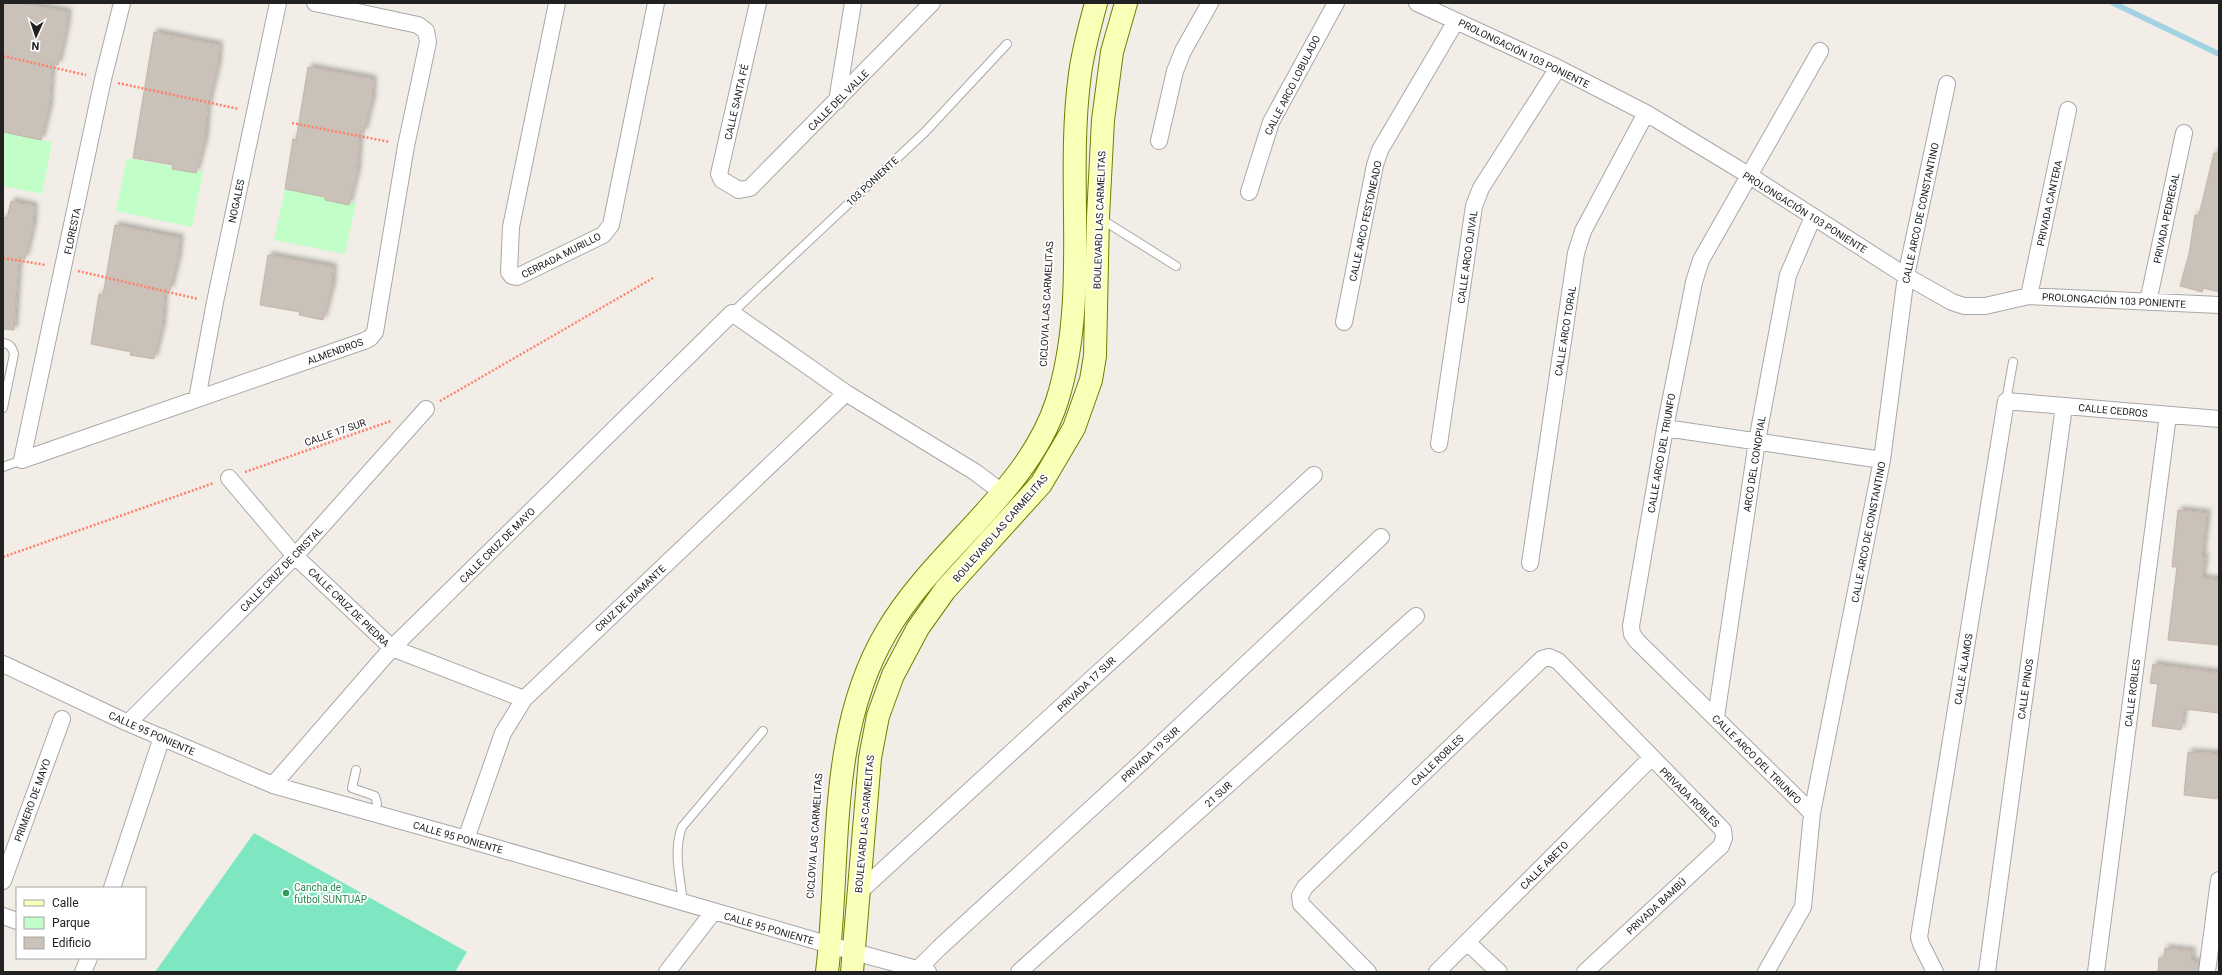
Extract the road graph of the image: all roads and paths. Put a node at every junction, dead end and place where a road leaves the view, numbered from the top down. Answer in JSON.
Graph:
{"nodes":[{"id":1,"x":122,"y":3,"type":"edge"},
{"id":2,"x":278,"y":3,"type":"edge"},
{"id":3,"x":315,"y":3,"type":"edge"},
{"id":4,"x":557,"y":3,"type":"edge"},
{"id":5,"x":656,"y":3,"type":"edge"},
{"id":6,"x":758,"y":3,"type":"edge"},
{"id":7,"x":853,"y":3,"type":"edge"},
{"id":8,"x":932,"y":3,"type":"edge"},
{"id":9,"x":1096,"y":3,"type":"edge"},
{"id":10,"x":1126,"y":3,"type":"edge"},
{"id":11,"x":1210,"y":3,"type":"edge"},
{"id":12,"x":1336,"y":3,"type":"edge"},
{"id":13,"x":1417,"y":3,"type":"edge"},
{"id":14,"x":1456,"y":21,"type":"junction"},
{"id":15,"x":1007,"y":44,"type":"dead end"},
{"id":16,"x":1820,"y":51,"type":"dead end"},
{"id":17,"x":3,"y":56,"type":"edge"},
{"id":18,"x":1558,"y":68,"type":"junction"},
{"id":19,"x":103,"y":79,"type":"junction"},
{"id":20,"x":1948,"y":84,"type":"dead end"},
{"id":21,"x":837,"y":101,"type":"junction"},
{"id":22,"x":2068,"y":110,"type":"dead end"},
{"id":23,"x":255,"y":112,"type":"junction"},
{"id":24,"x":1646,"y":113,"type":"junction"},
{"id":25,"x":292,"y":123,"type":"dead end"},
{"id":26,"x":2184,"y":133,"type":"dead end"},
{"id":27,"x":1159,"y":141,"type":"dead end"},
{"id":28,"x":406,"y":146,"type":"junction"},
{"id":29,"x":1750,"y":176,"type":"junction"},
{"id":30,"x":739,"y":190,"type":"joint"},
{"id":31,"x":1249,"y":192,"type":"dead end"},
{"id":32,"x":1098,"y":217,"type":"junction"},
{"id":33,"x":1813,"y":217,"type":"junction"},
{"id":34,"x":3,"y":258,"type":"edge"},
{"id":35,"x":1176,"y":266,"type":"dead end"},
{"id":36,"x":64,"y":268,"type":"junction"},
{"id":37,"x":1906,"y":276,"type":"junction"},
{"id":38,"x":653,"y":278,"type":"dead end"},
{"id":39,"x":2029,"y":296,"type":"junction"},
{"id":40,"x":215,"y":302,"type":"junction"},
{"id":41,"x":2148,"y":302,"type":"junction"},
{"id":42,"x":2219,"y":305,"type":"edge"},
{"id":43,"x":732,"y":314,"type":"junction"},
{"id":44,"x":1344,"y":322,"type":"dead end"},
{"id":45,"x":3,"y":343,"type":"edge"},
{"id":46,"x":2013,"y":362,"type":"dead end"},
{"id":47,"x":846,"y":393,"type":"junction"},
{"id":48,"x":197,"y":399,"type":"junction"},
{"id":49,"x":2006,"y":401,"type":"junction"},
{"id":50,"x":2064,"y":406,"type":"junction"},
{"id":51,"x":3,"y":408,"type":"edge"},
{"id":52,"x":426,"y":409,"type":"joint"},
{"id":53,"x":2168,"y":414,"type":"junction"},
{"id":54,"x":397,"y":419,"type":"dead end"},
{"id":55,"x":2219,"y":419,"type":"edge"},
{"id":56,"x":1665,"y":428,"type":"junction"},
{"id":57,"x":1757,"y":441,"type":"junction"},
{"id":58,"x":1439,"y":444,"type":"dead end"},
{"id":59,"x":1034,"y":451,"type":"junction"},
{"id":60,"x":22,"y":460,"type":"junction"},
{"id":61,"x":1882,"y":460,"type":"junction"},
{"id":62,"x":1056,"y":461,"type":"junction"},
{"id":63,"x":3,"y":467,"type":"edge"},
{"id":64,"x":1314,"y":475,"type":"dead end"},
{"id":65,"x":229,"y":478,"type":"junction"},
{"id":66,"x":1003,"y":493,"type":"junction"},
{"id":67,"x":1381,"y":537,"type":"dead end"},
{"id":68,"x":296,"y":556,"type":"junction"},
{"id":69,"x":3,"y":557,"type":"edge"},
{"id":70,"x":1530,"y":563,"type":"dead end"},
{"id":71,"x":1416,"y":616,"type":"dead end"},
{"id":72,"x":392,"y":648,"type":"junction"},
{"id":73,"x":3,"y":664,"type":"edge"},
{"id":74,"x":524,"y":699,"type":"junction"},
{"id":75,"x":1716,"y":717,"type":"junction"},
{"id":76,"x":62,"y":719,"type":"dead end"},
{"id":77,"x":128,"y":723,"type":"junction"},
{"id":78,"x":763,"y":731,"type":"dead end"},
{"id":79,"x":162,"y":737,"type":"junction"},
{"id":80,"x":1651,"y":758,"type":"junction"},
{"id":81,"x":356,"y":770,"type":"dead end"},
{"id":82,"x":272,"y":785,"type":"junction"},
{"id":83,"x":375,"y":813,"type":"junction"},
{"id":84,"x":1812,"y":813,"type":"junction"},
{"id":85,"x":466,"y":838,"type":"junction"},
{"id":86,"x":1724,"y":838,"type":"joint"},
{"id":87,"x":2219,"y":880,"type":"edge"},
{"id":88,"x":3,"y":881,"type":"edge"},
{"id":89,"x":112,"y":887,"type":"edge"},
{"id":90,"x":857,"y":894,"type":"junction"},
{"id":91,"x":682,"y":902,"type":"junction"},
{"id":92,"x":714,"y":912,"type":"junction"},
{"id":93,"x":3,"y":916,"type":"edge"},
{"id":94,"x":16,"y":921,"type":"edge"},
{"id":95,"x":1467,"y":942,"type":"junction"},
{"id":96,"x":830,"y":945,"type":"junction"},
{"id":97,"x":88,"y":959,"type":"edge"},
{"id":98,"x":853,"y":962,"type":"edge"},
{"id":99,"x":920,"y":971,"type":"edge"},
{"id":100,"x":83,"y":972,"type":"edge"},
{"id":101,"x":667,"y":972,"type":"edge"},
{"id":102,"x":827,"y":972,"type":"edge"},
{"id":103,"x":1019,"y":972,"type":"edge"},
{"id":104,"x":1368,"y":972,"type":"edge"},
{"id":105,"x":1437,"y":972,"type":"edge"},
{"id":106,"x":1499,"y":972,"type":"edge"},
{"id":107,"x":1585,"y":972,"type":"edge"},
{"id":108,"x":1766,"y":972,"type":"edge"},
{"id":109,"x":1935,"y":972,"type":"edge"},
{"id":110,"x":1987,"y":972,"type":"edge"},
{"id":111,"x":2096,"y":972,"type":"edge"},
{"id":112,"x":2207,"y":972,"type":"edge"}],
"edges":[{"from":1,"to":19,"type":"street","name":"FLORESTA"},
{"from":2,"to":23,"type":"street","name":"NOGALES"},
{"from":3,"to":28,"type":"street","name":"ALMENDROS"},
{"from":4,"to":5,"type":"street","name":"CERRADA MURILLO"},
{"from":6,"to":30,"type":"street","name":"CALLE SANTA FÉ"},
{"from":7,"to":21,"type":"street"},
{"from":8,"to":21,"type":"street","name":"CALLE DEL VALLE"},
{"from":9,"to":59,"type":"main road","name":"BOULEVARD LAS CARMELITAS"},
{"from":10,"to":32,"type":"main road","name":"BOULEVARD LAS CARMELITAS"},
{"from":11,"to":27,"type":"street"},
{"from":12,"to":31,"type":"street","name":"CALLE ARCO LOBULADO"},
{"from":13,"to":14,"type":"street","name":"PROLONGACIÓN 103 PONIENTE"},
{"from":14,"to":18,"type":"street","name":"PROLONGACIÓN 103 PONIENTE"},
{"from":14,"to":44,"type":"street","name":"CALLE ARCO FESTONEADO"},
{"from":15,"to":43,"type":"lane","name":"103 PONIENTE"},
{"from":16,"to":29,"type":"street","name":"CALLE ARCO DEL TRIUNFO"},
{"from":17,"to":19,"type":"path"},
{"from":18,"to":24,"type":"street","name":"PROLONGACIÓN 103 PONIENTE"},
{"from":18,"to":58,"type":"street","name":"CALLE ARCO OJIVAL"},
{"from":19,"to":23,"type":"path"},
{"from":19,"to":36,"type":"street","name":"FLORESTA"},
{"from":20,"to":37,"type":"street","name":"CALLE ARCO DE CONSTANTINO"},
{"from":21,"to":30,"type":"street","name":"CALLE DEL VALLE"},
{"from":22,"to":39,"type":"street","name":"PRIVADA CANTERA"},
{"from":23,"to":40,"type":"street","name":"NOGALES"},
{"from":24,"to":29,"type":"street","name":"PROLONGACIÓN 103 PONIENTE"},
{"from":24,"to":70,"type":"street","name":"CALLE ARCO TORAL"},
{"from":25,"to":28,"type":"path"},
{"from":26,"to":41,"type":"street","name":"PRIVADA PEDREGAL"},
{"from":28,"to":48,"type":"street","name":"ALMENDROS"},
{"from":29,"to":33,"type":"street","name":"PROLONGACIÓN 103 PONIENTE"},
{"from":29,"to":56,"type":"street","name":"CALLE ARCO DEL TRIUNFO"},
{"from":32,"to":35,"type":"lane"},
{"from":32,"to":62,"type":"main road","name":"BOULEVARD LAS CARMELITAS"},
{"from":33,"to":37,"type":"street","name":"PROLONGACIÓN 103 PONIENTE"},
{"from":33,"to":57,"type":"street","name":"ARCO DEL CONOPIAL"},
{"from":34,"to":36,"type":"path"},
{"from":36,"to":40,"type":"path"},
{"from":36,"to":60,"type":"street","name":"FLORESTA"},
{"from":37,"to":39,"type":"street","name":"PROLONGACIÓN 103 PONIENTE"},
{"from":37,"to":61,"type":"street","name":"CALLE ARCO DE CONSTANTINO"},
{"from":38,"to":52,"type":"path"},
{"from":39,"to":41,"type":"street","name":"PROLONGACIÓN 103 PONIENTE"},
{"from":40,"to":48,"type":"street","name":"NOGALES"},
{"from":41,"to":42,"type":"street","name":"PROLONGACIÓN 103 PONIENTE"},
{"from":43,"to":47,"type":"street"},
{"from":43,"to":72,"type":"street","name":"CALLE CRUZ DE MAYO"},
{"from":45,"to":51,"type":"lane"},
{"from":46,"to":49,"type":"lane","name":"CALLE ÁLAMOS"},
{"from":47,"to":66,"type":"street"},
{"from":47,"to":74,"type":"street","name":"CRUZ DE DIAMANTE"},
{"from":48,"to":60,"type":"street","name":"ALMENDROS"},
{"from":49,"to":50,"type":"street","name":"CALLE CEDROS"},
{"from":49,"to":109,"type":"street","name":"CALLE ÁLAMOS"},
{"from":50,"to":53,"type":"street","name":"CALLE CEDROS"},
{"from":50,"to":110,"type":"street","name":"CALLE PINOS"},
{"from":52,"to":68,"type":"street","name":"CALLE CRUZ DE CRISTAL"},
{"from":53,"to":55,"type":"street","name":"CALLE CEDROS"},
{"from":53,"to":111,"type":"street","name":"CALLE ROBLES"},
{"from":54,"to":65,"type":"path","name":"CALLE 17 SUR"},
{"from":56,"to":57,"type":"street"},
{"from":56,"to":75,"type":"street","name":"CALLE ARCO DEL TRIUNFO"},
{"from":57,"to":61,"type":"street"},
{"from":57,"to":75,"type":"street","name":"ARCO DEL CONOPIAL"},
{"from":59,"to":62,"type":"main road"},
{"from":59,"to":66,"type":"main road","name":"BOULEVARD LAS CARMELITAS"},
{"from":60,"to":63,"type":"lane","name":"ALMENDROS"},
{"from":61,"to":84,"type":"street","name":"CALLE ARCO DE CONSTANTINO"},
{"from":62,"to":90,"type":"main road","name":"BOULEVARD LAS CARMELITAS"},
{"from":64,"to":90,"type":"street","name":"PRIVADA 17 SUR"},
{"from":65,"to":68,"type":"street","name":"CALLE CRUZ DE PIEDRA"},
{"from":65,"to":69,"type":"path","name":"CALLE 17 SUR"},
{"from":66,"to":96,"type":"main road","name":"BOULEVARD LAS CARMELITAS"},
{"from":67,"to":99,"type":"street","name":"PRIVADA 19 SUR"},
{"from":68,"to":72,"type":"street","name":"CALLE CRUZ DE PIEDRA"},
{"from":68,"to":77,"type":"street","name":"CALLE CRUZ DE CRISTAL"},
{"from":71,"to":103,"type":"street","name":"21 SUR"},
{"from":72,"to":74,"type":"street","name":"CALLE CRUZ DE PIEDRA"},
{"from":72,"to":82,"type":"street","name":"CALLE CRUZ DE MAYO"},
{"from":73,"to":77,"type":"street","name":"CALLE 95 PONIENTE"},
{"from":74,"to":85,"type":"street","name":"CRUZ DE DIAMANTE"},
{"from":75,"to":84,"type":"street","name":"CALLE ARCO DEL TRIUNFO"},
{"from":76,"to":88,"type":"street","name":"PRIMERO DE MAYO"},
{"from":77,"to":79,"type":"street","name":"CALLE 95 PONIENTE"},
{"from":78,"to":91,"type":"lane"},
{"from":79,"to":82,"type":"street","name":"CALLE 95 PONIENTE"},
{"from":79,"to":89,"type":"street"},
{"from":80,"to":86,"type":"street","name":"PRIVADA ROBLES"},
{"from":80,"to":95,"type":"street","name":"CALLE ABETO"},
{"from":80,"to":104,"type":"street","name":"CALLE ROBLES"},
{"from":81,"to":83,"type":"lane"},
{"from":82,"to":83,"type":"street","name":"CALLE 95 PONIENTE"},
{"from":83,"to":85,"type":"street","name":"CALLE 95 PONIENTE"},
{"from":84,"to":108,"type":"street","name":"CALLE ARCO DE CONSTANTINO"},
{"from":85,"to":91,"type":"street","name":"CALLE 95 PONIENTE"},
{"from":86,"to":107,"type":"street","name":"PRIVADA BAMBÚ"},
{"from":87,"to":112,"type":"street"},
{"from":90,"to":98,"type":"main road","name":"BOULEVARD LAS CARMELITAS"},
{"from":91,"to":92,"type":"street","name":"CALLE 95 PONIENTE"},
{"from":92,"to":96,"type":"street","name":"CALLE 95 PONIENTE"},
{"from":92,"to":101,"type":"street"},
{"from":93,"to":94,"type":"street"},
{"from":95,"to":105,"type":"street","name":"CALLE ABETO"},
{"from":95,"to":106,"type":"street"},
{"from":96,"to":98,"type":"street","name":"CALLE 95 PONIENTE"},
{"from":96,"to":102,"type":"main road","name":"BOULEVARD LAS CARMELITAS"},
{"from":97,"to":100,"type":"street"},
{"from":98,"to":99,"type":"street","name":"CALLE 95 PONIENTE"}]}
